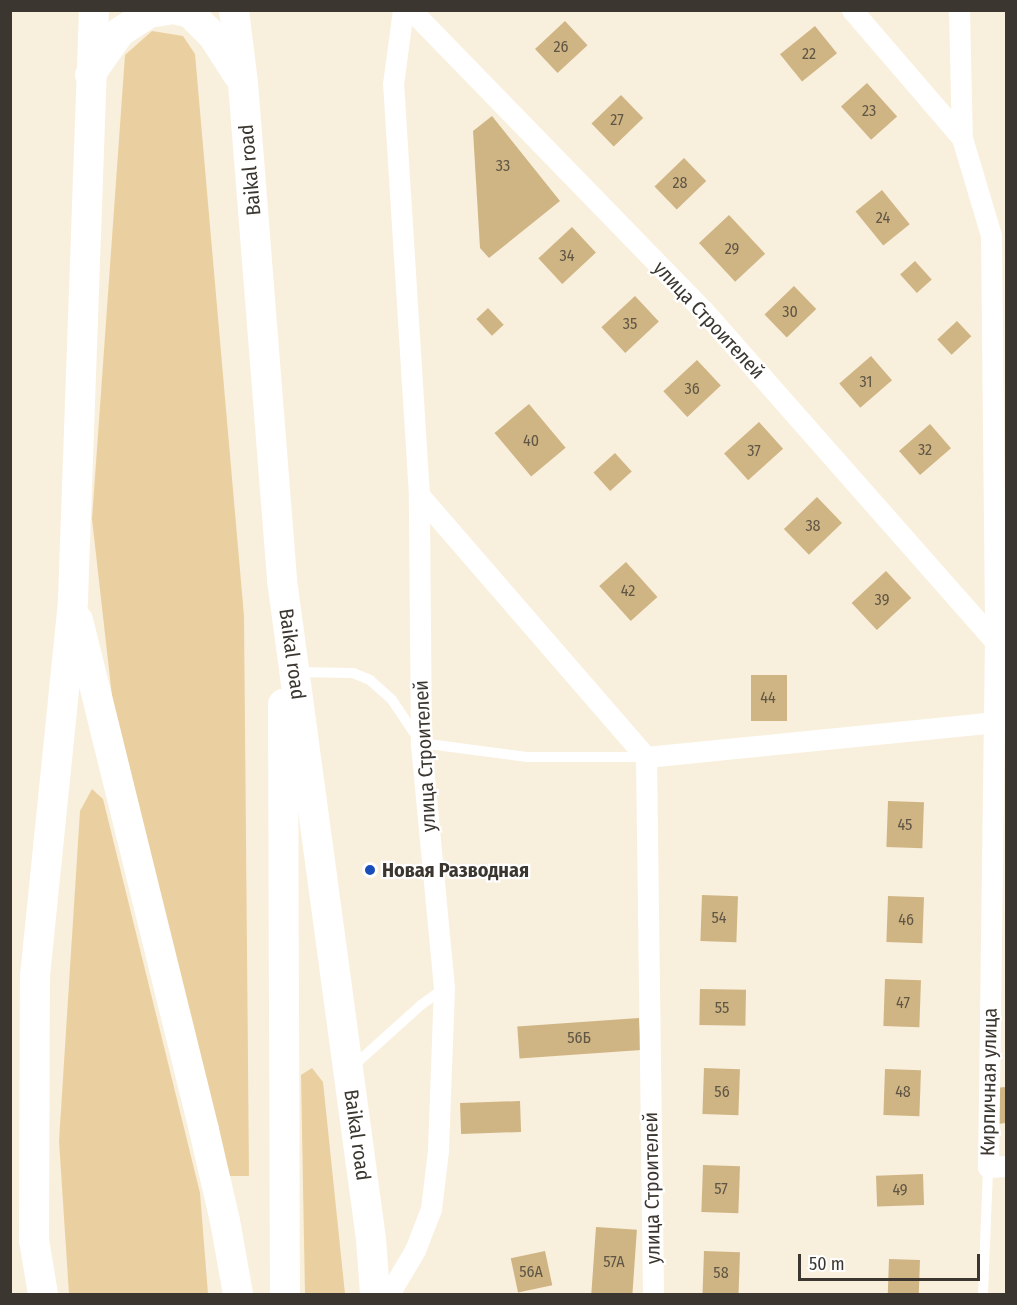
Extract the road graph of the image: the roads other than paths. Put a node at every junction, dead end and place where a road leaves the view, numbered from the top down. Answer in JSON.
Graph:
{"nodes":[{"id":1,"x":94,"y":10,"type":"edge"},
{"id":2,"x":167,"y":10,"type":"edge"},
{"id":3,"x":177,"y":10,"type":"edge"},
{"id":4,"x":234,"y":10,"type":"edge"},
{"id":5,"x":403,"y":10,"type":"edge"},
{"id":6,"x":411,"y":10,"type":"edge"},
{"id":7,"x":852,"y":10,"type":"edge"},
{"id":8,"x":958,"y":10,"type":"edge"},
{"id":9,"x":90,"y":76,"type":"junction"},
{"id":10,"x":243,"y":83,"type":"junction"},
{"id":11,"x":962,"y":138,"type":"junction"},
{"id":12,"x":999,"y":234,"type":"edge"},
{"id":13,"x":419,"y":495,"type":"junction"},
{"id":14,"x":282,"y":580,"type":"junction"},
{"id":15,"x":73,"y":600,"type":"junction"},
{"id":16,"x":994,"y":641,"type":"junction"},
{"id":17,"x":295,"y":672,"type":"junction"},
{"id":18,"x":999,"y":721,"type":"edge"},
{"id":19,"x":421,"y":743,"type":"junction"},
{"id":20,"x":646,"y":757,"type":"junction"},
{"id":21,"x":444,"y":988,"type":"junction"},
{"id":22,"x":348,"y":1070,"type":"junction"},
{"id":23,"x":997,"y":1166,"type":"edge"},
{"id":24,"x":43,"y":1294,"type":"edge"},
{"id":25,"x":238,"y":1294,"type":"edge"},
{"id":26,"x":285,"y":1294,"type":"edge"},
{"id":27,"x":375,"y":1294,"type":"edge"},
{"id":28,"x":389,"y":1294,"type":"edge"},
{"id":29,"x":653,"y":1294,"type":"edge"},
{"id":30,"x":983,"y":1294,"type":"edge"}],
"edges":[{"from":1,"to":9,"type":"main road"},
{"from":2,"to":9,"type":"main road"},
{"from":3,"to":10,"type":"main road"},
{"from":4,"to":10,"type":"main road","name":"Baikal road"},
{"from":5,"to":13,"type":"street","name":"улица Строителей"},
{"from":6,"to":16,"type":"street","name":"улица Строителей"},
{"from":7,"to":11,"type":"street"},
{"from":8,"to":11,"type":"street","name":"Кирпичная улица"},
{"from":9,"to":15,"type":"main road"},
{"from":10,"to":14,"type":"main road","name":"Baikal road"},
{"from":11,"to":12,"type":"street","name":"Кирпичная улица"},
{"from":12,"to":16,"type":"street","name":"Кирпичная улица"},
{"from":13,"to":19,"type":"street","name":"улица Строителей"},
{"from":13,"to":20,"type":"street"},
{"from":14,"to":17,"type":"main road","name":"Baikal road"},
{"from":14,"to":26,"type":"main road"},
{"from":15,"to":24,"type":"main road"},
{"from":15,"to":25,"type":"main road"},
{"from":16,"to":18,"type":"street","name":"Кирпичная улица"},
{"from":17,"to":19,"type":"lane"},
{"from":17,"to":22,"type":"main road","name":"Baikal road"},
{"from":18,"to":20,"type":"street"},
{"from":18,"to":23,"type":"street","name":"Кирпичная улица"},
{"from":19,"to":20,"type":"lane"},
{"from":19,"to":21,"type":"street","name":"улица Строителей"},
{"from":20,"to":29,"type":"street","name":"улица Строителей"},
{"from":21,"to":22,"type":"lane"},
{"from":21,"to":28,"type":"street","name":"улица Строителей"},
{"from":22,"to":27,"type":"main road","name":"Baikal road"},
{"from":23,"to":30,"type":"lane"}]}
